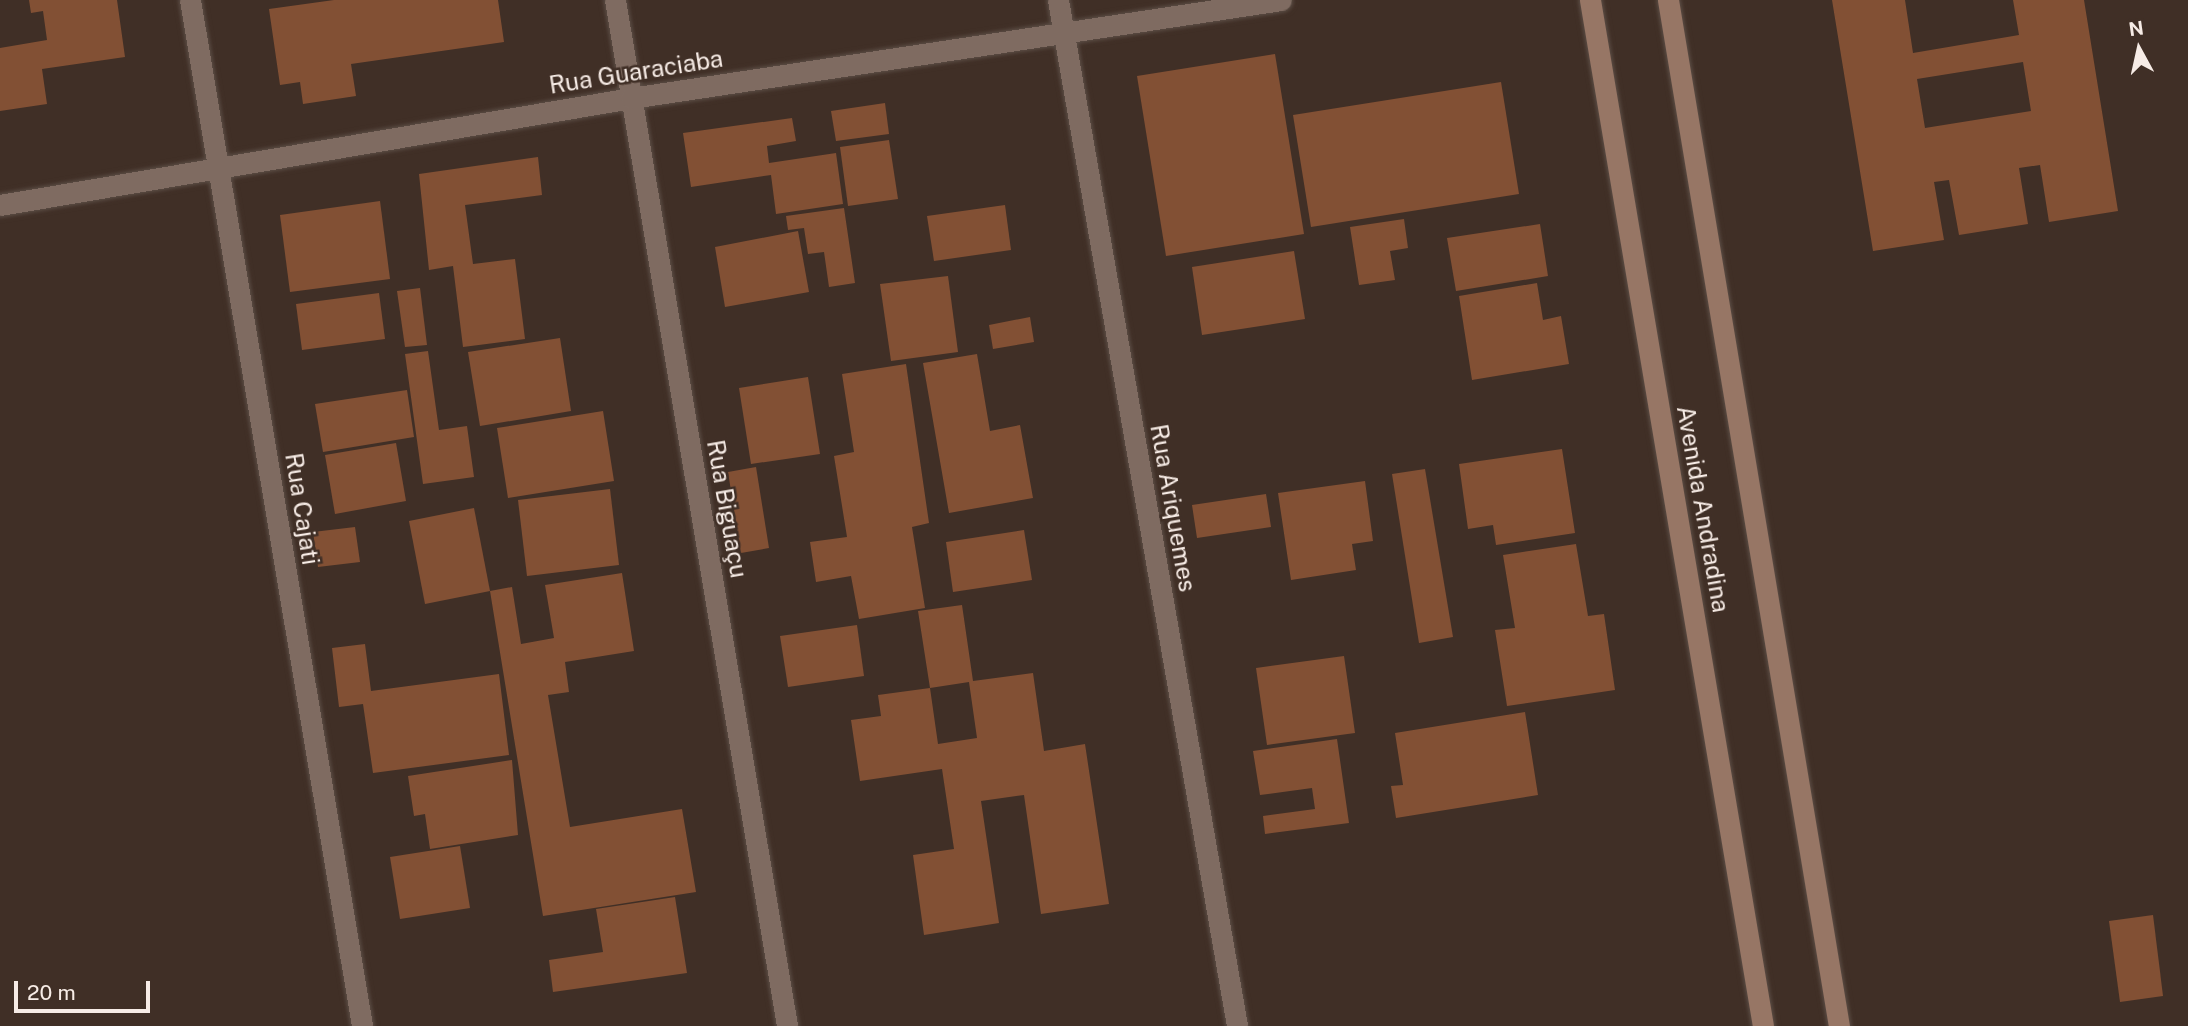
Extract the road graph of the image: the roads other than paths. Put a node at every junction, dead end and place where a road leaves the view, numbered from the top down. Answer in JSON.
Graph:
{"nodes":[{"id":1,"x":190,"y":0,"type":"edge"},
{"id":2,"x":615,"y":0,"type":"edge"},
{"id":3,"x":1058,"y":0,"type":"edge"},
{"id":4,"x":1282,"y":0,"type":"edge"},
{"id":5,"x":1590,"y":0,"type":"edge"},
{"id":6,"x":1668,"y":0,"type":"edge"},
{"id":7,"x":1064,"y":33,"type":"junction"},
{"id":8,"x":631,"y":98,"type":"junction"},
{"id":9,"x":219,"y":172,"type":"junction"},
{"id":10,"x":0,"y":205,"type":"edge"},
{"id":11,"x":362,"y":1026,"type":"edge"},
{"id":12,"x":787,"y":1026,"type":"edge"},
{"id":13,"x":1237,"y":1026,"type":"edge"},
{"id":14,"x":1763,"y":1026,"type":"edge"},
{"id":15,"x":1839,"y":1026,"type":"edge"}],
"edges":[{"from":1,"to":9,"type":"street","name":"Rua Cajati"},
{"from":2,"to":8,"type":"street","name":"Rua Biguaçu"},
{"from":3,"to":7,"type":"street","name":"Rua Ariquemes"},
{"from":4,"to":7,"type":"street","name":"Rua Guaraciaba"},
{"from":5,"to":14,"type":"main road","name":"Avenida Andradina"},
{"from":6,"to":15,"type":"main road","name":"Avenida Andradina"},
{"from":7,"to":8,"type":"street","name":"Rua Guaraciaba"},
{"from":7,"to":13,"type":"street","name":"Rua Ariquemes"},
{"from":8,"to":9,"type":"street","name":"Rua Guaraciaba"},
{"from":8,"to":12,"type":"street","name":"Rua Biguaçu"},
{"from":9,"to":10,"type":"street","name":"Rua Guaraciaba"},
{"from":9,"to":11,"type":"street","name":"Rua Cajati"}]}
